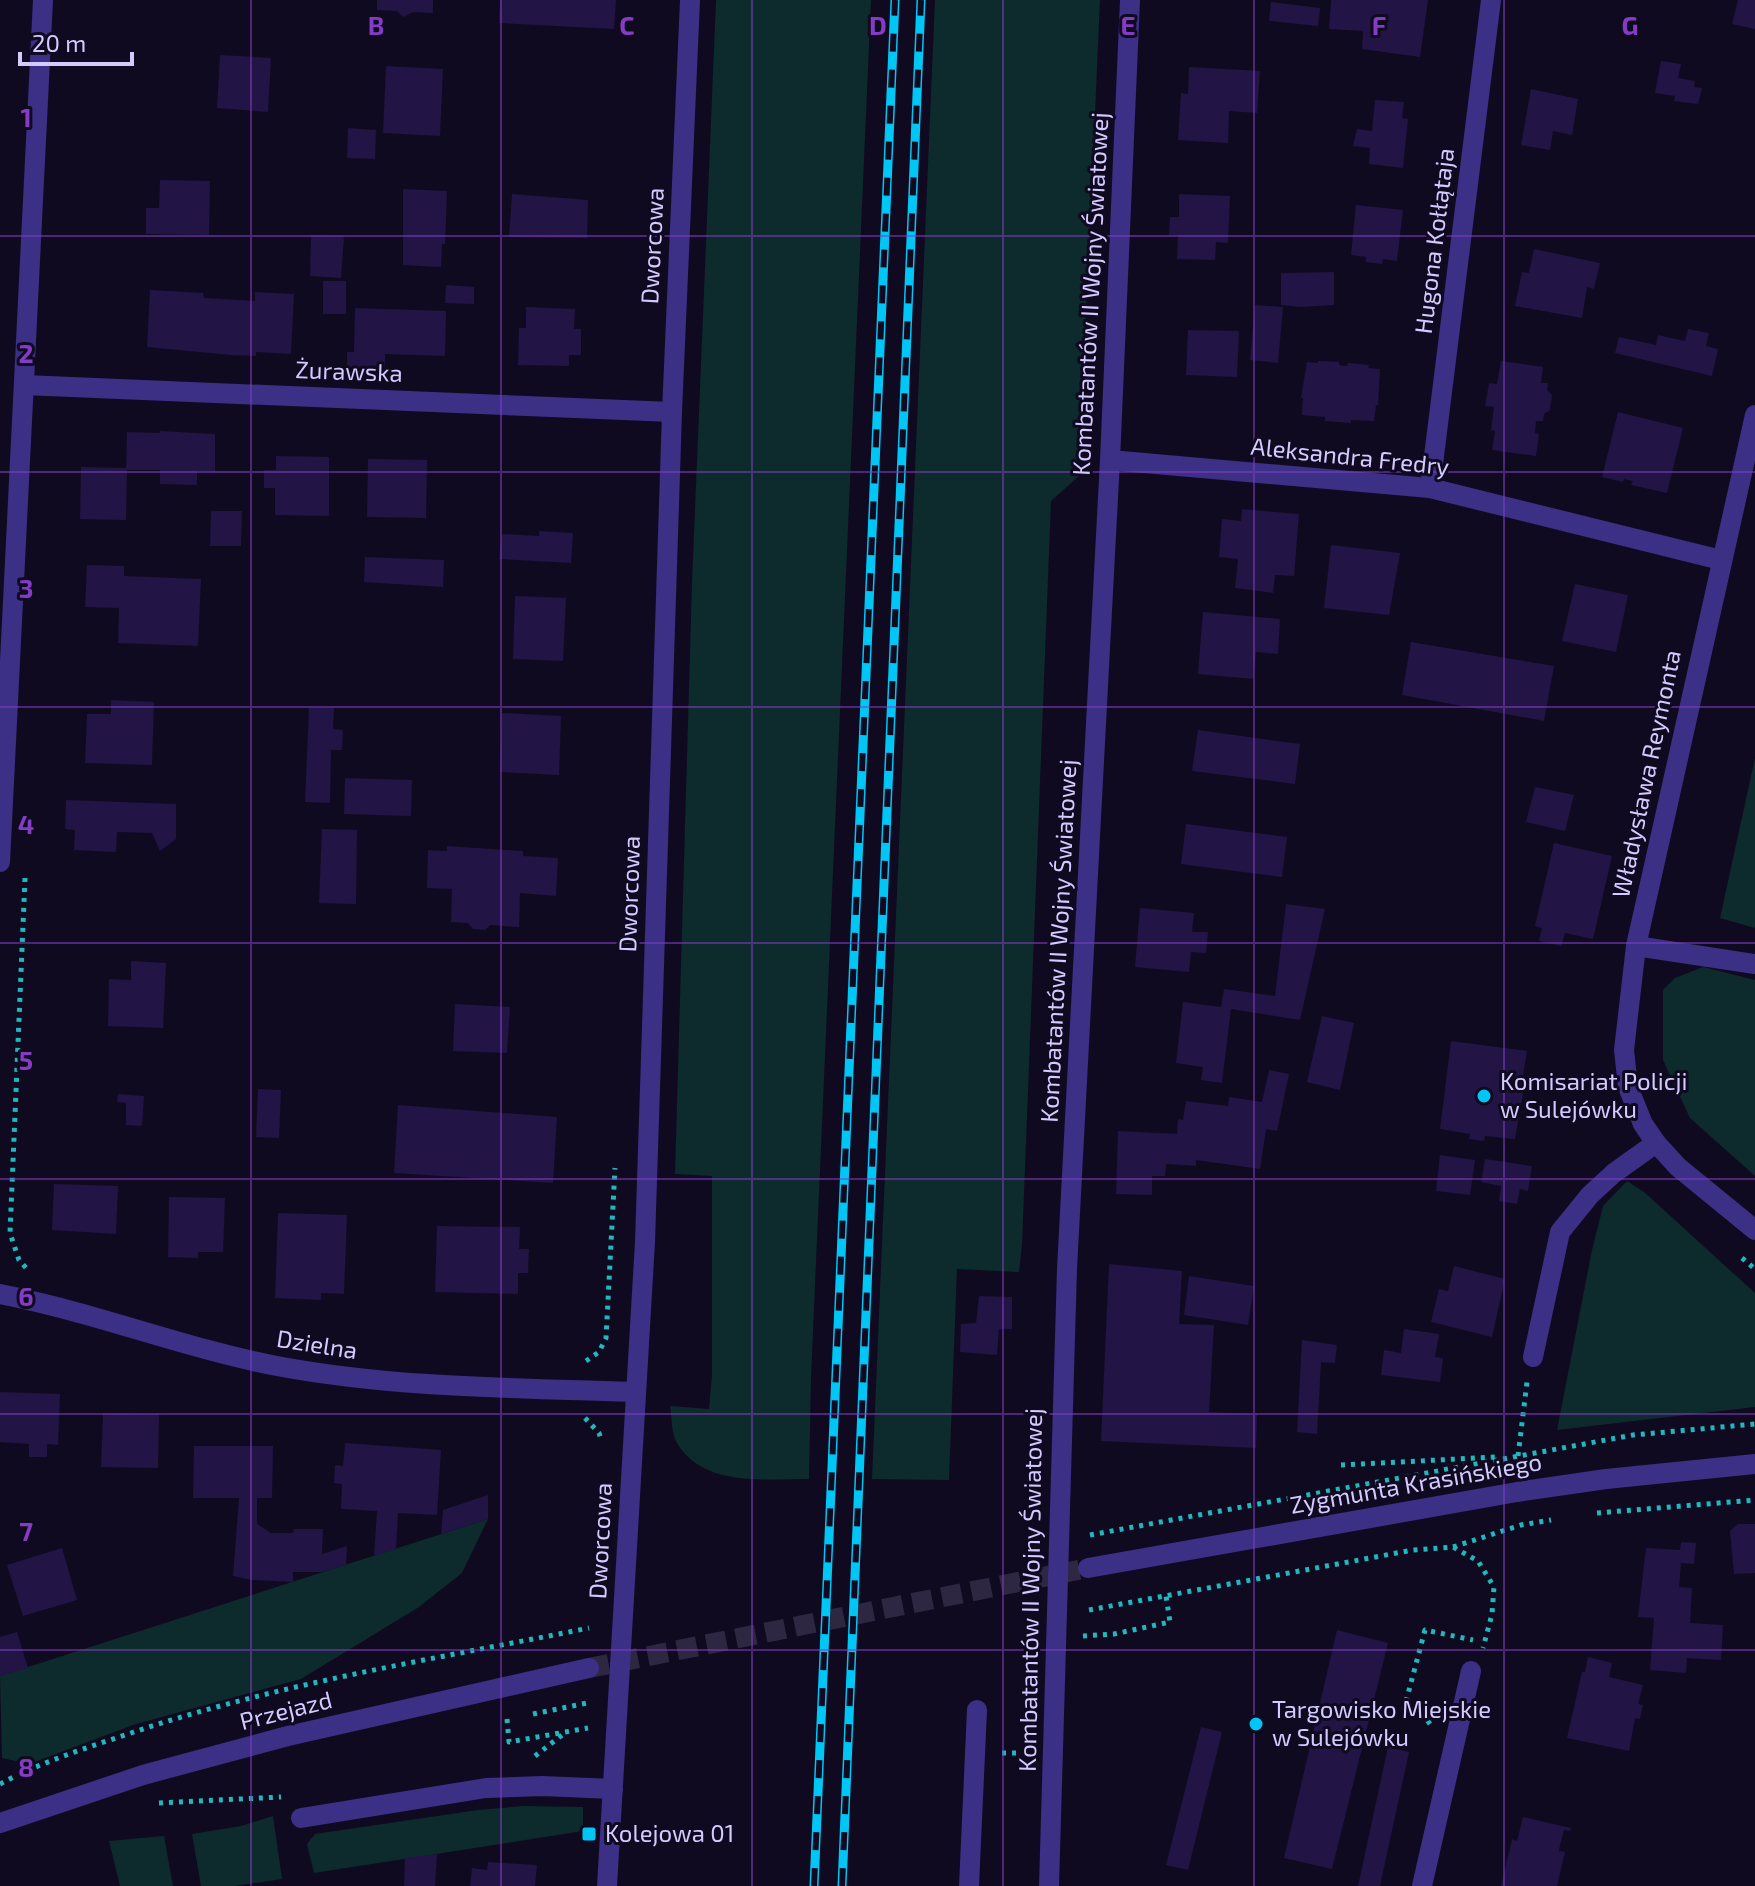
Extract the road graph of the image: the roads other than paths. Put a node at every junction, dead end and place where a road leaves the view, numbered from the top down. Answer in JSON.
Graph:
{"nodes":[{"id":1,"x":43,"y":0,"type":"edge"},
{"id":2,"x":690,"y":0,"type":"edge"},
{"id":3,"x":1130,"y":0,"type":"edge"},
{"id":4,"x":1491,"y":0,"type":"edge"},
{"id":5,"x":24,"y":385,"type":"junction"},
{"id":6,"x":672,"y":412,"type":"junction"},
{"id":7,"x":1755,"y":415,"type":"edge"},
{"id":8,"x":1110,"y":460,"type":"junction"},
{"id":9,"x":1430,"y":488,"type":"junction"},
{"id":10,"x":1721,"y":560,"type":"junction"},
{"id":11,"x":0,"y":862,"type":"edge"},
{"id":12,"x":1636,"y":946,"type":"junction"},
{"id":13,"x":1755,"y":964,"type":"edge"},
{"id":14,"x":1656,"y":1143,"type":"junction"},
{"id":15,"x":1755,"y":1230,"type":"edge"},
{"id":16,"x":0,"y":1294,"type":"edge"},
{"id":17,"x":1533,"y":1357,"type":"road end"},
{"id":18,"x":635,"y":1392,"type":"junction"},
{"id":19,"x":1755,"y":1464,"type":"edge"},
{"id":20,"x":1088,"y":1568,"type":"tunnel mouth"},
{"id":21,"x":589,"y":1668,"type":"tunnel mouth"},
{"id":22,"x":1471,"y":1671,"type":"road end"},
{"id":23,"x":977,"y":1710,"type":"dead end"},
{"id":24,"x":613,"y":1789,"type":"junction"},
{"id":25,"x":301,"y":1818,"type":"dead end"},
{"id":26,"x":0,"y":1823,"type":"edge"},
{"id":27,"x":607,"y":1886,"type":"edge"},
{"id":28,"x":969,"y":1886,"type":"edge"},
{"id":29,"x":1049,"y":1886,"type":"edge"},
{"id":30,"x":1422,"y":1886,"type":"edge"}],
"edges":[{"from":1,"to":5,"type":"street"},
{"from":2,"to":6,"type":"street","name":"Dworcowa"},
{"from":3,"to":8,"type":"street","name":"Kombatantów II Wojny Światowej"},
{"from":4,"to":9,"type":"street","name":"Hugona Kołłątaja"},
{"from":5,"to":6,"type":"street","name":"Żurawska"},
{"from":5,"to":11,"type":"street"},
{"from":6,"to":18,"type":"street","name":"Dworcowa"},
{"from":7,"to":10,"type":"street","name":"Władysława Reymonta"},
{"from":8,"to":9,"type":"street","name":"Aleksandra Fredry"},
{"from":8,"to":29,"type":"street","name":"Kombatantów II Wojny Światowej"},
{"from":9,"to":10,"type":"street","name":"Aleksandra Fredry"},
{"from":10,"to":12,"type":"street","name":"Władysława Reymonta"},
{"from":12,"to":13,"type":"street"},
{"from":12,"to":14,"type":"street","name":"Władysława Reymonta"},
{"from":14,"to":15,"type":"street","name":"Władysława Reymonta"},
{"from":14,"to":17,"type":"street"},
{"from":16,"to":18,"type":"street","name":"Dzielna"},
{"from":18,"to":24,"type":"street","name":"Dworcowa"},
{"from":19,"to":20,"type":"street","name":"Zygmunta Krasińskiego"},
{"from":21,"to":26,"type":"street","name":"Przejazd"},
{"from":22,"to":30,"type":"street"},
{"from":23,"to":28,"type":"street"},
{"from":24,"to":25,"type":"street"},
{"from":24,"to":27,"type":"street","name":"Dworcowa"}]}
